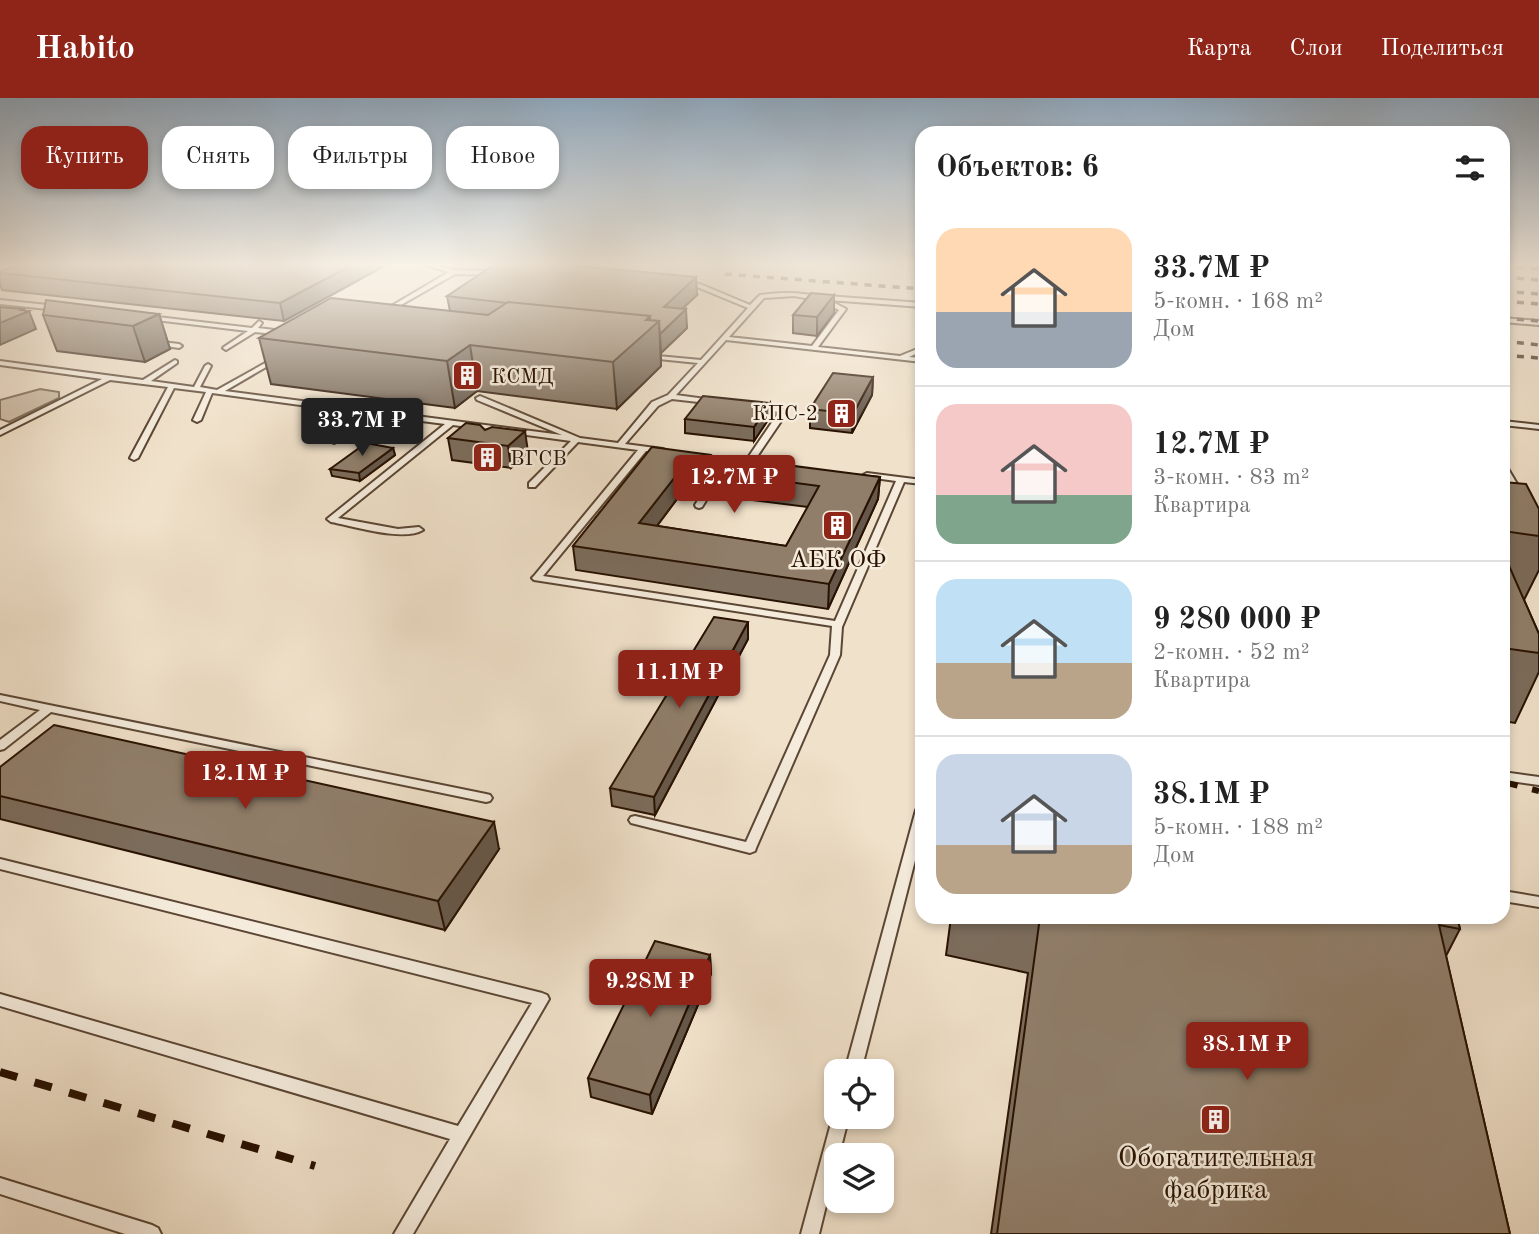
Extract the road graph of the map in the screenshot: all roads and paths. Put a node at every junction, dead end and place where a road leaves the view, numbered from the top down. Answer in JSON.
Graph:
{"nodes":[{"id":1,"x":148,"y":318,"type":"edge"},
{"id":2,"x":740,"y":318,"type":"edge"},
{"id":3,"x":836,"y":318,"type":"edge"},
{"id":4,"x":1510,"y":321,"type":"edge"},
{"id":5,"x":258,"y":323,"type":"dead end"},
{"id":6,"x":1539,"y":323,"type":"edge"},
{"id":7,"x":254,"y":330,"type":"junction"},
{"id":8,"x":292,"y":334,"type":"edge"},
{"id":9,"x":724,"y":338,"type":"junction"},
{"id":10,"x":139,"y":341,"type":"edge"},
{"id":11,"x":179,"y":346,"type":"dead end"},
{"id":12,"x":226,"y":348,"type":"dead end"},
{"id":13,"x":814,"y":348,"type":"junction"},
{"id":14,"x":915,"y":352,"type":"edge"},
{"id":15,"x":283,"y":355,"type":"edge"},
{"id":16,"x":634,"y":355,"type":"edge"},
{"id":17,"x":900,"y":358,"type":"junction"},
{"id":18,"x":915,"y":359,"type":"edge"},
{"id":19,"x":175,"y":362,"type":"dead end"},
{"id":20,"x":702,"y":362,"type":"junction"},
{"id":21,"x":0,"y":363,"type":"edge"},
{"id":22,"x":208,"y":366,"type":"dead end"},
{"id":23,"x":110,"y":377,"type":"junction"},
{"id":24,"x":145,"y":382,"type":"junction"},
{"id":25,"x":172,"y":386,"type":"junction"},
{"id":26,"x":197,"y":389,"type":"junction"},
{"id":27,"x":214,"y":391,"type":"junction"},
{"id":28,"x":671,"y":397,"type":"junction"},
{"id":29,"x":480,"y":398,"type":"dead end"},
{"id":30,"x":721,"y":403,"type":"edge"},
{"id":31,"x":746,"y":406,"type":"edge"},
{"id":32,"x":373,"y":412,"type":"junction"},
{"id":33,"x":197,"y":420,"type":"dead end"},
{"id":34,"x":451,"y":423,"type":"junction"},
{"id":35,"x":1510,"y":424,"type":"edge"},
{"id":36,"x":1539,"y":427,"type":"edge"},
{"id":37,"x":509,"y":430,"type":"junction"},
{"id":38,"x":0,"y":433,"type":"edge"},
{"id":39,"x":577,"y":439,"type":"junction"},
{"id":40,"x":334,"y":441,"type":"dead end"},
{"id":41,"x":496,"y":442,"type":"edge"},
{"id":42,"x":620,"y":445,"type":"junction"},
{"id":43,"x":644,"y":448,"type":"junction"},
{"id":44,"x":669,"y":451,"type":"edge"},
{"id":45,"x":134,"y":458,"type":"dead end"},
{"id":46,"x":763,"y":464,"type":"edge"},
{"id":47,"x":860,"y":475,"type":"edge"},
{"id":48,"x":1510,"y":478,"type":"edge"},
{"id":49,"x":901,"y":479,"type":"junction"},
{"id":50,"x":915,"y":481,"type":"edge"},
{"id":51,"x":532,"y":485,"type":"dead end"},
{"id":52,"x":706,"y":494,"type":"dead end"},
{"id":53,"x":1524,"y":501,"type":"edge"},
{"id":54,"x":699,"y":505,"type":"dead end"},
{"id":55,"x":419,"y":530,"type":"dead end"},
{"id":56,"x":724,"y":605,"type":"junction"},
{"id":57,"x":717,"y":617,"type":"edge"},
{"id":58,"x":838,"y":624,"type":"junction"},
{"id":59,"x":0,"y":698,"type":"edge"},
{"id":60,"x":49,"y":708,"type":"junction"},
{"id":61,"x":0,"y":746,"type":"edge"},
{"id":62,"x":1510,"y":777,"type":"edge"},
{"id":63,"x":1539,"y":781,"type":"edge"},
{"id":64,"x":486,"y":798,"type":"dead end"},
{"id":65,"x":635,"y":820,"type":"dead end"},
{"id":66,"x":915,"y":836,"type":"edge"},
{"id":67,"x":0,"y":864,"type":"edge"},
{"id":68,"x":1510,"y":897,"type":"edge"},
{"id":69,"x":1539,"y":902,"type":"edge"},
{"id":70,"x":0,"y":1000,"type":"edge"},
{"id":71,"x":856,"y":1059,"type":"edge"},
{"id":72,"x":838,"y":1129,"type":"edge"},
{"id":73,"x":462,"y":1135,"type":"junction"},
{"id":74,"x":0,"y":1186,"type":"edge"},
{"id":75,"x":152,"y":1234,"type":"edge"},
{"id":76,"x":404,"y":1234,"type":"edge"},
{"id":77,"x":810,"y":1234,"type":"edge"}],
"edges":[{"from":1,"to":7,"type":"lane"},
{"from":2,"to":9,"type":"lane"},
{"from":3,"to":13,"type":"lane"},
{"from":4,"to":6,"type":"lane"},
{"from":5,"to":7,"type":"lane"},
{"from":7,"to":8,"type":"lane"},
{"from":7,"to":12,"type":"lane"},
{"from":9,"to":13,"type":"lane"},
{"from":9,"to":20,"type":"lane"},
{"from":10,"to":11,"type":"lane"},
{"from":13,"to":17,"type":"lane"},
{"from":14,"to":17,"type":"lane"},
{"from":15,"to":27,"type":"lane"},
{"from":16,"to":20,"type":"lane"},
{"from":17,"to":18,"type":"lane"},
{"from":19,"to":24,"type":"lane"},
{"from":20,"to":28,"type":"lane"},
{"from":21,"to":23,"type":"lane"},
{"from":22,"to":26,"type":"lane"},
{"from":23,"to":24,"type":"lane"},
{"from":23,"to":38,"type":"lane"},
{"from":24,"to":25,"type":"lane"},
{"from":25,"to":26,"type":"lane"},
{"from":25,"to":45,"type":"lane"},
{"from":26,"to":27,"type":"lane"},
{"from":27,"to":32,"type":"lane"},
{"from":27,"to":33,"type":"lane"},
{"from":28,"to":30,"type":"lane"},
{"from":28,"to":42,"type":"lane"},
{"from":29,"to":39,"type":"lane"},
{"from":31,"to":46,"type":"lane"},
{"from":32,"to":34,"type":"lane"},
{"from":32,"to":40,"type":"lane"},
{"from":34,"to":37,"type":"lane"},
{"from":34,"to":55,"type":"lane"},
{"from":35,"to":36,"type":"lane"},
{"from":37,"to":39,"type":"lane"},
{"from":37,"to":41,"type":"lane"},
{"from":39,"to":42,"type":"lane"},
{"from":39,"to":51,"type":"lane"},
{"from":42,"to":43,"type":"lane"},
{"from":43,"to":44,"type":"lane"},
{"from":43,"to":56,"type":"lane"},
{"from":47,"to":49,"type":"lane"},
{"from":48,"to":53,"type":"lane"},
{"from":49,"to":50,"type":"lane"},
{"from":49,"to":58,"type":"lane"},
{"from":52,"to":54,"type":"lane"},
{"from":56,"to":57,"type":"lane"},
{"from":56,"to":58,"type":"lane"},
{"from":58,"to":65,"type":"lane"},
{"from":59,"to":60,"type":"lane"},
{"from":60,"to":61,"type":"lane"},
{"from":60,"to":64,"type":"lane"},
{"from":62,"to":63,"type":"lane"},
{"from":66,"to":71,"type":"lane"},
{"from":67,"to":73,"type":"lane"},
{"from":68,"to":69,"type":"lane"},
{"from":70,"to":73,"type":"lane"},
{"from":72,"to":77,"type":"lane"},
{"from":73,"to":76,"type":"lane"},
{"from":74,"to":75,"type":"lane"}]}
